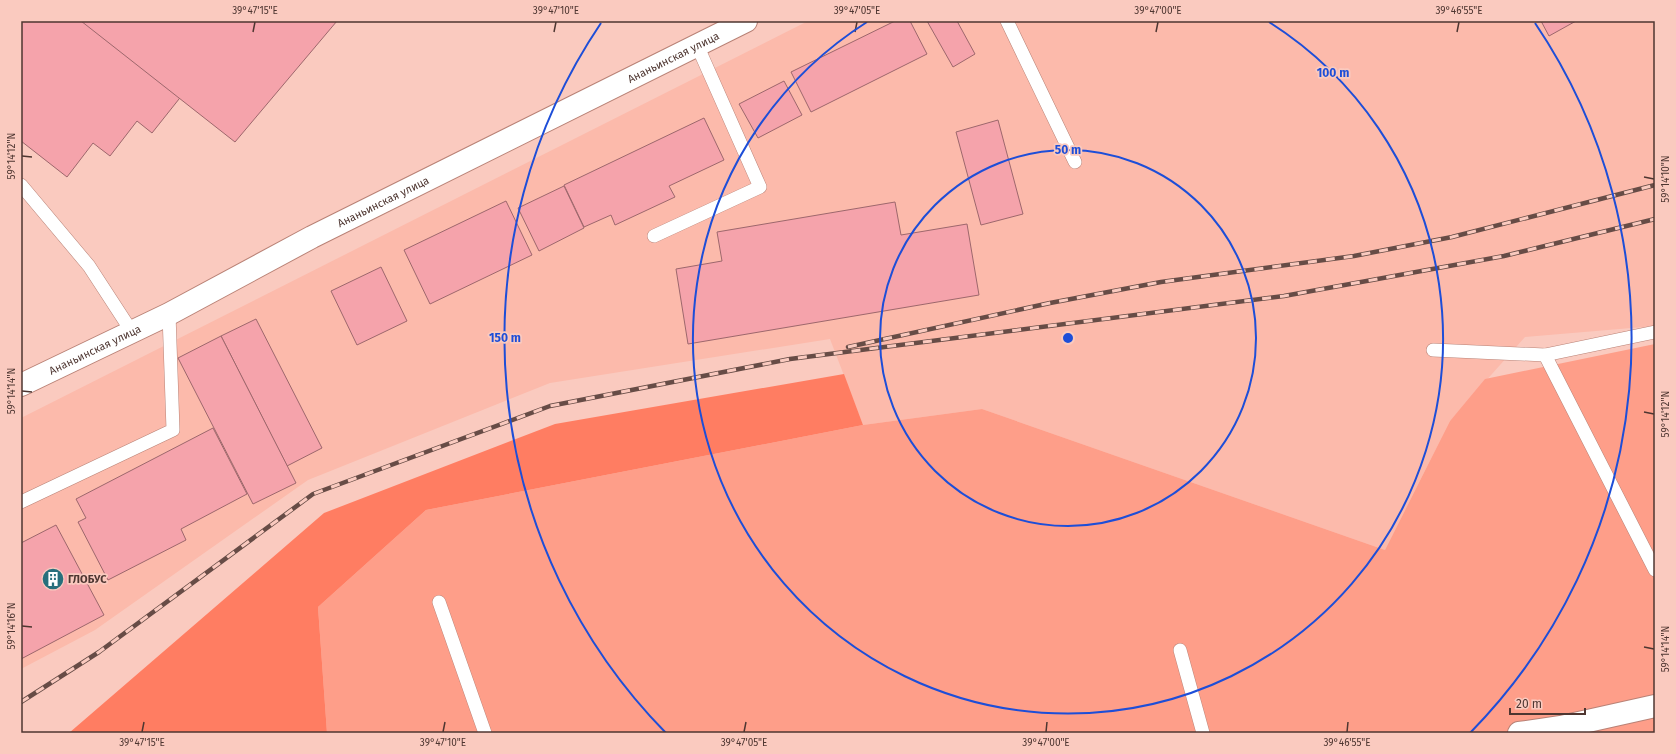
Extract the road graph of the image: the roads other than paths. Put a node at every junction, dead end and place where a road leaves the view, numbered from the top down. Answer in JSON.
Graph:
{"nodes":[{"id":1,"x":746,"y":21,"type":"edge"},
{"id":2,"x":1007,"y":21,"type":"edge"},
{"id":3,"x":697,"y":45,"type":"junction"},
{"id":4,"x":1075,"y":162,"type":"dead end"},
{"id":5,"x":21,"y":185,"type":"edge"},
{"id":6,"x":654,"y":236,"type":"dead end"},
{"id":7,"x":169,"y":314,"type":"junction"},
{"id":8,"x":132,"y":332,"type":"junction"},
{"id":9,"x":1655,"y":332,"type":"edge"},
{"id":10,"x":1433,"y":350,"type":"dead end"},
{"id":11,"x":1545,"y":356,"type":"junction"},
{"id":12,"x":21,"y":385,"type":"edge"},
{"id":13,"x":21,"y":502,"type":"edge"},
{"id":14,"x":1655,"y":570,"type":"edge"},
{"id":15,"x":439,"y":602,"type":"dead end"},
{"id":16,"x":1180,"y":650,"type":"dead end"},
{"id":17,"x":1655,"y":706,"type":"edge"},
{"id":18,"x":1563,"y":730,"type":"edge"},
{"id":19,"x":485,"y":733,"type":"edge"},
{"id":20,"x":1203,"y":733,"type":"edge"},
{"id":21,"x":1519,"y":733,"type":"edge"}],
"edges":[{"from":1,"to":3,"type":"street","name":"Ананьинская улица"},
{"from":2,"to":4,"type":"lane"},
{"from":3,"to":6,"type":"lane"},
{"from":3,"to":7,"type":"street","name":"Ананьинская улица"},
{"from":5,"to":8,"type":"lane"},
{"from":7,"to":8,"type":"street","name":"Ананьинская улица"},
{"from":7,"to":13,"type":"lane"},
{"from":8,"to":12,"type":"street","name":"Ананьинская улица"},
{"from":9,"to":11,"type":"lane"},
{"from":10,"to":11,"type":"lane"},
{"from":11,"to":14,"type":"lane"},
{"from":15,"to":19,"type":"lane"},
{"from":16,"to":20,"type":"lane"},
{"from":17,"to":18,"type":"street"},
{"from":18,"to":21,"type":"street"}]}
